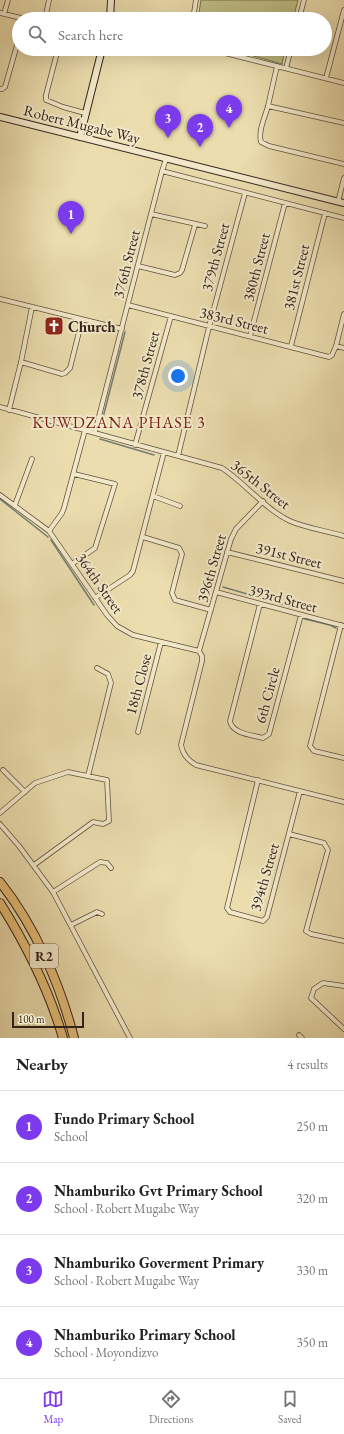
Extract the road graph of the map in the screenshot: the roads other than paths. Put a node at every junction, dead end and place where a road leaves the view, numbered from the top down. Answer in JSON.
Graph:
{"nodes":[{"id":1,"x":8,"y":0,"type":"edge"},
{"id":2,"x":50,"y":0,"type":"edge"},
{"id":3,"x":111,"y":0,"type":"edge"},
{"id":4,"x":196,"y":0,"type":"edge"},
{"id":5,"x":304,"y":0,"type":"edge"},
{"id":6,"x":344,"y":10,"type":"edge"},
{"id":7,"x":47,"y":12,"type":"edge"},
{"id":8,"x":110,"y":12,"type":"edge"},
{"id":9,"x":194,"y":12,"type":"edge"},
{"id":10,"x":301,"y":12,"type":"edge"},
{"id":11,"x":2,"y":13,"type":"edge"},
{"id":12,"x":12,"y":16,"type":"edge"},
{"id":13,"x":332,"y":55,"type":"edge"},
{"id":14,"x":14,"y":56,"type":"edge"},
{"id":15,"x":56,"y":56,"type":"edge"},
{"id":16,"x":100,"y":56,"type":"edge"},
{"id":17,"x":237,"y":56,"type":"edge"},
{"id":18,"x":289,"y":56,"type":"edge"},
{"id":19,"x":332,"y":56,"type":"edge"},
{"id":20,"x":277,"y":66,"type":"junction"},
{"id":21,"x":286,"y":68,"type":"junction"},
{"id":22,"x":326,"y":78,"type":"junction"},
{"id":23,"x":344,"y":83,"type":"edge"},
{"id":24,"x":0,"y":89,"type":"edge"},
{"id":25,"x":268,"y":106,"type":"junction"},
{"id":26,"x":85,"y":113,"type":"junction"},
{"id":27,"x":0,"y":117,"type":"edge"},
{"id":28,"x":344,"y":123,"type":"edge"},
{"id":29,"x":80,"y":137,"type":"junction"},
{"id":30,"x":166,"y":159,"type":"junction"},
{"id":31,"x":344,"y":164,"type":"edge"},
{"id":32,"x":162,"y":171,"type":"junction"},
{"id":33,"x":344,"y":178,"type":"edge"},
{"id":34,"x":245,"y":193,"type":"junction"},
{"id":35,"x":285,"y":203,"type":"junction"},
{"id":36,"x":341,"y":203,"type":"edge"},
{"id":37,"x":324,"y":213,"type":"junction"},
{"id":38,"x":151,"y":214,"type":"junction"},
{"id":39,"x":344,"y":218,"type":"edge"},
{"id":40,"x":195,"y":225,"type":"junction"},
{"id":41,"x":204,"y":226,"type":"dead end"},
{"id":42,"x":138,"y":266,"type":"junction"},
{"id":43,"x":0,"y":299,"type":"edge"},
{"id":44,"x":128,"y":305,"type":"junction"},
{"id":45,"x":32,"y":307,"type":"junction"},
{"id":46,"x":344,"y":314,"type":"edge"},
{"id":47,"x":171,"y":316,"type":"junction"},
{"id":48,"x":82,"y":320,"type":"junction"},
{"id":49,"x":209,"y":327,"type":"junction"},
{"id":50,"x":122,"y":329,"type":"junction"},
{"id":51,"x":250,"y":336,"type":"junction"},
{"id":52,"x":291,"y":346,"type":"junction"},
{"id":53,"x":336,"y":346,"type":"junction"},
{"id":54,"x":344,"y":348,"type":"edge"},
{"id":55,"x":21,"y":362,"type":"junction"},
{"id":56,"x":0,"y":407,"type":"edge"},
{"id":57,"x":9,"y":410,"type":"junction"},
{"id":58,"x":86,"y":430,"type":"junction"},
{"id":59,"x":95,"y":432,"type":"junction"},
{"id":60,"x":135,"y":445,"type":"junction"},
{"id":61,"x":164,"y":452,"type":"junction"},
{"id":62,"x":178,"y":456,"type":"junction"},
{"id":63,"x":32,"y":459,"type":"dead end"},
{"id":64,"x":74,"y":474,"type":"junction"},
{"id":65,"x":0,"y":495,"type":"edge"},
{"id":66,"x":153,"y":496,"type":"junction"},
{"id":67,"x":263,"y":501,"type":"junction"},
{"id":68,"x":15,"y":505,"type":"junction"},
{"id":69,"x":180,"y":506,"type":"dead end"},
{"id":70,"x":49,"y":531,"type":"junction"},
{"id":71,"x":344,"y":536,"type":"edge"},
{"id":72,"x":143,"y":537,"type":"junction"},
{"id":73,"x":227,"y":552,"type":"junction"},
{"id":74,"x":72,"y":564,"type":"junction"},
{"id":75,"x":344,"y":581,"type":"edge"},
{"id":76,"x":216,"y":592,"type":"junction"},
{"id":77,"x":95,"y":598,"type":"junction"},
{"id":78,"x":260,"y":604,"type":"junction"},
{"id":79,"x":211,"y":610,"type":"junction"},
{"id":80,"x":301,"y":615,"type":"junction"},
{"id":81,"x":342,"y":626,"type":"edge"},
{"id":82,"x":161,"y":642,"type":"junction"},
{"id":83,"x":199,"y":651,"type":"junction"},
{"id":84,"x":97,"y":668,"type":"dead end"},
{"id":85,"x":138,"y":732,"type":"dead end"},
{"id":86,"x":344,"y":758,"type":"edge"},
{"id":87,"x":3,"y":770,"type":"dead end"},
{"id":88,"x":88,"y":776,"type":"junction"},
{"id":89,"x":258,"y":780,"type":"junction"},
{"id":90,"x":300,"y":791,"type":"junction"},
{"id":91,"x":25,"y":792,"type":"junction"},
{"id":92,"x":344,"y":802,"type":"edge"},
{"id":93,"x":0,"y":813,"type":"edge"},
{"id":94,"x":0,"y":824,"type":"edge"},
{"id":95,"x":288,"y":834,"type":"junction"},
{"id":96,"x":34,"y":865,"type":"junction"},
{"id":97,"x":111,"y":868,"type":"dead end"},
{"id":98,"x":0,"y":882,"type":"edge"},
{"id":99,"x":53,"y":892,"type":"junction"},
{"id":100,"x":0,"y":904,"type":"edge"},
{"id":101,"x":102,"y":914,"type":"dead end"},
{"id":102,"x":71,"y":925,"type":"junction"},
{"id":103,"x":344,"y":941,"type":"edge"},
{"id":104,"x":344,"y":986,"type":"edge"},
{"id":105,"x":344,"y":1029,"type":"edge"},
{"id":106,"x":63,"y":1038,"type":"edge"},
{"id":107,"x":74,"y":1038,"type":"edge"},
{"id":108,"x":130,"y":1038,"type":"edge"}],
"edges":[{"from":1,"to":11,"type":"street"},
{"from":2,"to":7,"type":"street"},
{"from":3,"to":8,"type":"street"},
{"from":4,"to":9,"type":"street"},
{"from":5,"to":10,"type":"street"},
{"from":6,"to":13,"type":"street"},
{"from":11,"to":12,"type":"street"},
{"from":14,"to":24,"type":"street"},
{"from":15,"to":26,"type":"street"},
{"from":16,"to":26,"type":"street"},
{"from":17,"to":20,"type":"street"},
{"from":18,"to":21,"type":"street"},
{"from":19,"to":22,"type":"street"},
{"from":20,"to":21,"type":"street"},
{"from":20,"to":25,"type":"street"},
{"from":21,"to":22,"type":"street"},
{"from":22,"to":23,"type":"street"},
{"from":25,"to":28,"type":"street"},
{"from":25,"to":31,"type":"street"},
{"from":26,"to":29,"type":"street"},
{"from":27,"to":29,"type":"street","name":"Robert Mugabe Way"},
{"from":29,"to":30,"type":"street","name":"Robert Mugabe Way"},
{"from":30,"to":32,"type":"street","name":"376th Street"},
{"from":30,"to":36,"type":"street","name":"Robert Mugabe Way"},
{"from":32,"to":34,"type":"street"},
{"from":32,"to":38,"type":"street","name":"376th Street"},
{"from":33,"to":36,"type":"street"},
{"from":34,"to":35,"type":"street"},
{"from":34,"to":49,"type":"street","name":"379th Street"},
{"from":35,"to":37,"type":"street"},
{"from":35,"to":51,"type":"street","name":"380th Street"},
{"from":37,"to":39,"type":"street"},
{"from":37,"to":52,"type":"street","name":"381st Street"},
{"from":38,"to":40,"type":"street"},
{"from":38,"to":42,"type":"street","name":"376th Street"},
{"from":40,"to":41,"type":"street"},
{"from":40,"to":42,"type":"street"},
{"from":42,"to":44,"type":"street","name":"376th Street"},
{"from":43,"to":45,"type":"street"},
{"from":44,"to":47,"type":"street","name":"383rd Street"},
{"from":44,"to":50,"type":"street","name":"376th Street"},
{"from":45,"to":48,"type":"street"},
{"from":45,"to":55,"type":"street"},
{"from":46,"to":53,"type":"street"},
{"from":47,"to":49,"type":"street","name":"383rd Street"},
{"from":47,"to":60,"type":"street","name":"378th Street"},
{"from":48,"to":50,"type":"street"},
{"from":48,"to":55,"type":"street"},
{"from":49,"to":51,"type":"street","name":"383rd Street"},
{"from":49,"to":62,"type":"street","name":"379th Street"},
{"from":50,"to":59,"type":"street","name":"376th Street"},
{"from":51,"to":52,"type":"street","name":"383rd Street"},
{"from":52,"to":53,"type":"street","name":"383rd Street"},
{"from":53,"to":54,"type":"street"},
{"from":55,"to":57,"type":"street"},
{"from":56,"to":57,"type":"street","name":"365th Street"},
{"from":57,"to":58,"type":"street","name":"365th Street"},
{"from":58,"to":59,"type":"street","name":"365th Street"},
{"from":58,"to":64,"type":"street"},
{"from":59,"to":60,"type":"street","name":"365th Street"},
{"from":60,"to":61,"type":"street","name":"365th Street"},
{"from":61,"to":62,"type":"street","name":"365th Street"},
{"from":61,"to":66,"type":"street"},
{"from":62,"to":67,"type":"street","name":"365th Street"},
{"from":63,"to":68,"type":"street"},
{"from":64,"to":70,"type":"street"},
{"from":64,"to":74,"type":"street"},
{"from":65,"to":68,"type":"street","name":"364th Street"},
{"from":66,"to":69,"type":"street"},
{"from":66,"to":72,"type":"street"},
{"from":67,"to":71,"type":"street","name":"365th Street"},
{"from":67,"to":73,"type":"street","name":"396th Street"},
{"from":68,"to":70,"type":"street","name":"364th Street"},
{"from":70,"to":74,"type":"street","name":"364th Street"},
{"from":72,"to":77,"type":"street"},
{"from":72,"to":79,"type":"street"},
{"from":73,"to":75,"type":"street","name":"391st Street"},
{"from":73,"to":76,"type":"street","name":"396th Street"},
{"from":74,"to":77,"type":"street","name":"364th Street"},
{"from":76,"to":78,"type":"street","name":"393rd Street"},
{"from":76,"to":79,"type":"street","name":"396th Street"},
{"from":77,"to":82,"type":"street","name":"364th Street"},
{"from":78,"to":80,"type":"street","name":"393rd Street"},
{"from":78,"to":80,"type":"street","name":"6th Circle"},
{"from":79,"to":83,"type":"street","name":"396th Street"},
{"from":80,"to":81,"type":"street","name":"393rd Street"},
{"from":81,"to":86,"type":"street"},
{"from":82,"to":83,"type":"street","name":"364th Street"},
{"from":82,"to":85,"type":"street","name":"18th Close"},
{"from":83,"to":89,"type":"street","name":"396th Street"},
{"from":84,"to":88,"type":"street"},
{"from":87,"to":91,"type":"street"},
{"from":88,"to":91,"type":"street"},
{"from":88,"to":96,"type":"street"},
{"from":89,"to":90,"type":"street","name":"396th Street"},
{"from":89,"to":95,"type":"street","name":"394th Street"},
{"from":90,"to":92,"type":"street","name":"396th Street"},
{"from":90,"to":95,"type":"street","name":"394th Street"},
{"from":91,"to":93,"type":"street"},
{"from":94,"to":96,"type":"street"},
{"from":95,"to":103,"type":"street"},
{"from":96,"to":99,"type":"street"},
{"from":97,"to":99,"type":"street"},
{"from":98,"to":107,"type":"highway","number":"R2"},
{"from":99,"to":102,"type":"street"},
{"from":100,"to":106,"type":"highway","number":"R2"},
{"from":101,"to":102,"type":"street"},
{"from":102,"to":108,"type":"street"},
{"from":104,"to":105,"type":"street"}]}
